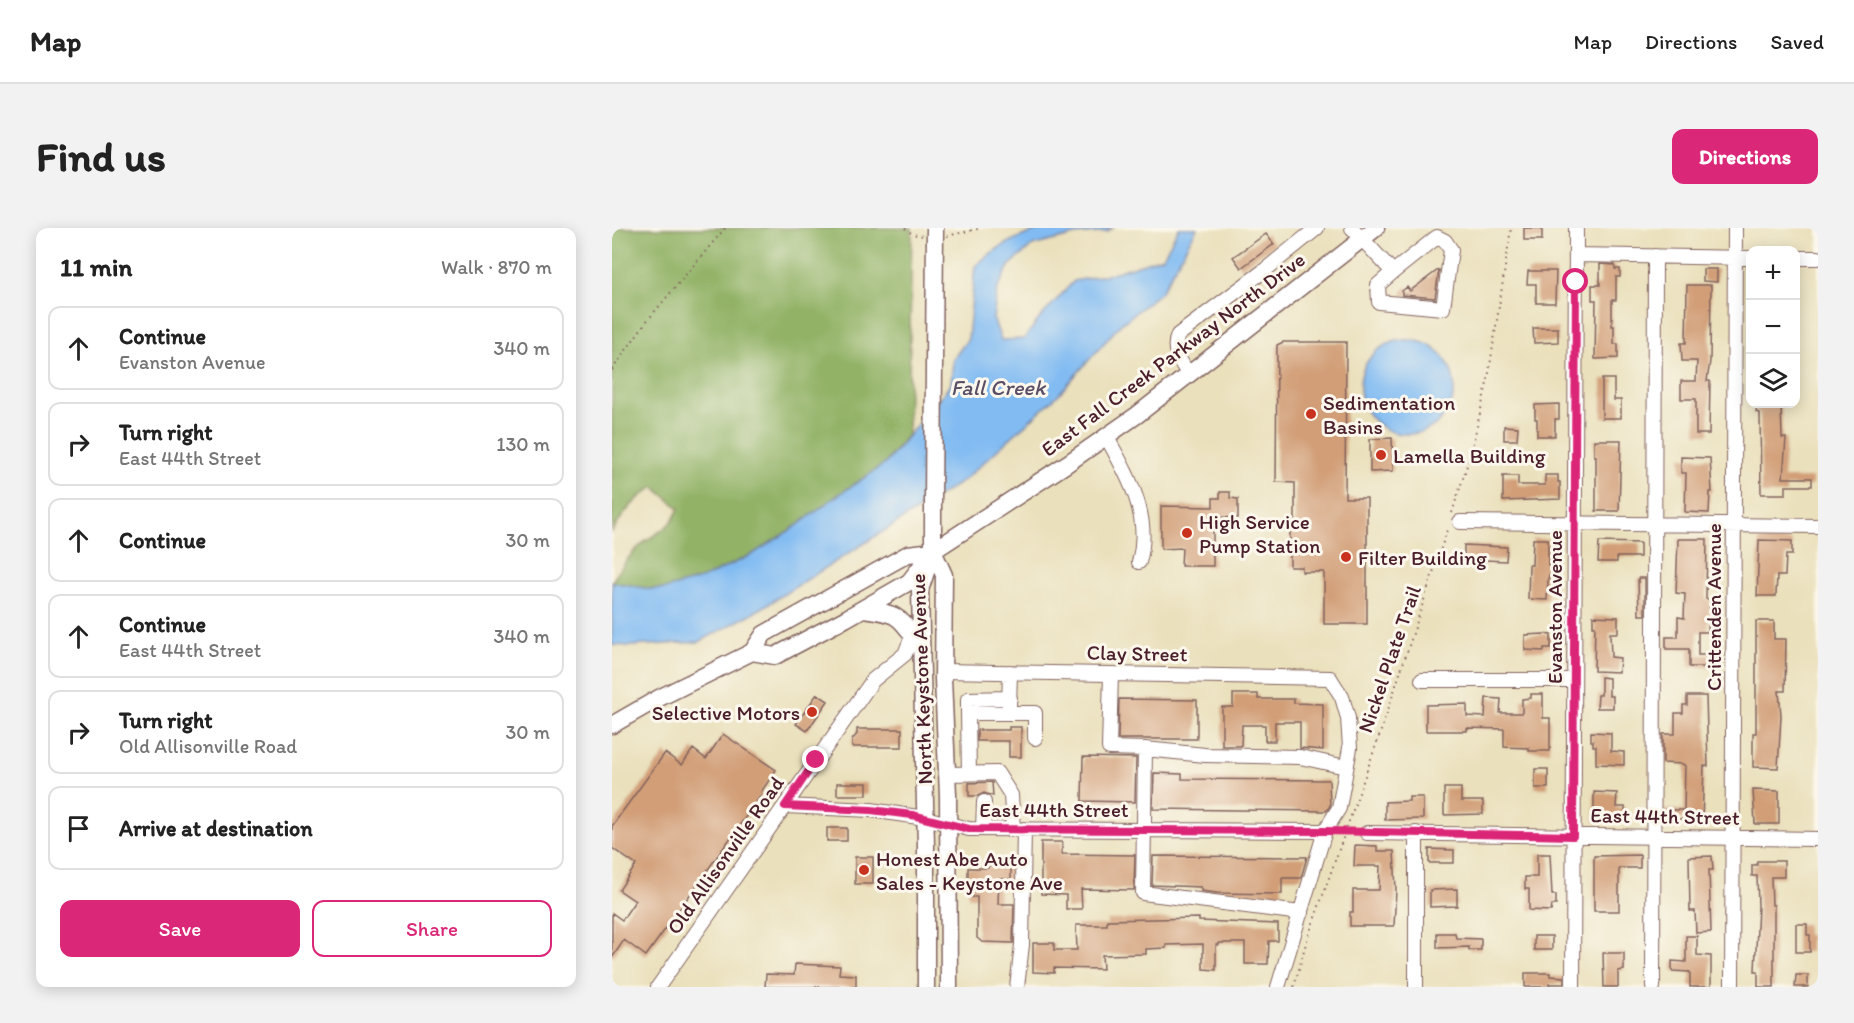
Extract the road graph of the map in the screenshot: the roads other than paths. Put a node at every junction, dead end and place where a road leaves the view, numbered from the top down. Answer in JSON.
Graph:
{"nodes":[{"id":1,"x":935,"y":228,"type":"edge"},
{"id":2,"x":1317,"y":228,"type":"edge"},
{"id":3,"x":1576,"y":228,"type":"edge"},
{"id":4,"x":1735,"y":228,"type":"edge"},
{"id":5,"x":1363,"y":231,"type":"edge"},
{"id":6,"x":1576,"y":255,"type":"junction"},
{"id":7,"x":1654,"y":256,"type":"junction"},
{"id":8,"x":1735,"y":257,"type":"junction"},
{"id":9,"x":1746,"y":258,"type":"edge"},
{"id":10,"x":1800,"y":258,"type":"edge"},
{"id":11,"x":1818,"y":258,"type":"edge"},
{"id":12,"x":1393,"y":272,"type":"junction"},
{"id":13,"x":1189,"y":375,"type":"junction"},
{"id":14,"x":1107,"y":436,"type":"junction"},
{"id":15,"x":1460,"y":522,"type":"dead end"},
{"id":16,"x":1575,"y":523,"type":"junction"},
{"id":17,"x":1654,"y":524,"type":"junction"},
{"id":18,"x":1734,"y":525,"type":"junction"},
{"id":19,"x":1818,"y":526,"type":"edge"},
{"id":20,"x":933,"y":551,"type":"junction"},
{"id":21,"x":1139,"y":562,"type":"dead end"},
{"id":22,"x":864,"y":609,"type":"junction"},
{"id":23,"x":918,"y":634,"type":"junction"},
{"id":24,"x":752,"y":652,"type":"junction"},
{"id":25,"x":943,"y":671,"type":"junction"},
{"id":26,"x":1010,"y":672,"type":"junction"},
{"id":27,"x":1111,"y":674,"type":"junction"},
{"id":28,"x":1422,"y":680,"type":"dead end"},
{"id":29,"x":1574,"y":680,"type":"junction"},
{"id":30,"x":1009,"y":705,"type":"junction"},
{"id":31,"x":615,"y":721,"type":"edge"},
{"id":32,"x":1035,"y":738,"type":"dead end"},
{"id":33,"x":1145,"y":749,"type":"junction"},
{"id":34,"x":1346,"y":767,"type":"junction"},
{"id":35,"x":947,"y":774,"type":"junction"},
{"id":36,"x":969,"y":774,"type":"junction"},
{"id":37,"x":984,"y":802,"type":"dead end"},
{"id":38,"x":785,"y":806,"type":"junction"},
{"id":39,"x":925,"y":818,"type":"junction"},
{"id":40,"x":948,"y":824,"type":"junction"},
{"id":41,"x":983,"y":829,"type":"junction"},
{"id":42,"x":1018,"y":829,"type":"junction"},
{"id":43,"x":1143,"y":830,"type":"junction"},
{"id":44,"x":1325,"y":831,"type":"junction"},
{"id":45,"x":1367,"y":833,"type":"road end"},
{"id":46,"x":1416,"y":833,"type":"junction"},
{"id":47,"x":1573,"y":836,"type":"junction"},
{"id":48,"x":1652,"y":836,"type":"junction"},
{"id":49,"x":1732,"y":837,"type":"junction"},
{"id":50,"x":1818,"y":839,"type":"edge"},
{"id":51,"x":1300,"y":913,"type":"junction"},
{"id":52,"x":658,"y":987,"type":"edge"},
{"id":53,"x":926,"y":987,"type":"edge"},
{"id":54,"x":949,"y":987,"type":"edge"},
{"id":55,"x":1017,"y":987,"type":"edge"},
{"id":56,"x":1278,"y":987,"type":"edge"},
{"id":57,"x":1416,"y":987,"type":"edge"},
{"id":58,"x":1573,"y":987,"type":"edge"},
{"id":59,"x":1653,"y":987,"type":"edge"},
{"id":60,"x":1732,"y":987,"type":"edge"}],
"edges":[{"from":1,"to":20,"type":"main road","name":"North Keystone Avenue","bridge":true},
{"from":2,"to":13,"type":"street"},
{"from":3,"to":6,"type":"street","name":"Evanston Avenue"},
{"from":4,"to":8,"type":"street","name":"Crittenden Avenue"},
{"from":5,"to":12,"type":"street"},
{"from":5,"to":13,"type":"main road","name":"East Fall Creek Parkway North Drive"},
{"from":6,"to":7,"type":"street"},
{"from":6,"to":16,"type":"street","name":"Evanston Avenue"},
{"from":7,"to":8,"type":"street"},
{"from":7,"to":17,"type":"street"},
{"from":8,"to":9,"type":"street"},
{"from":8,"to":18,"type":"street","name":"Crittenden Avenue"},
{"from":10,"to":11,"type":"street"},
{"from":12,"to":12,"type":"street"},
{"from":13,"to":14,"type":"main road","name":"East Fall Creek Parkway North Drive"},
{"from":14,"to":20,"type":"main road","name":"East Fall Creek Parkway North Drive"},
{"from":14,"to":21,"type":"street"},
{"from":15,"to":16,"type":"street"},
{"from":16,"to":17,"type":"street"},
{"from":16,"to":29,"type":"street","name":"Evanston Avenue"},
{"from":17,"to":18,"type":"street"},
{"from":17,"to":48,"type":"street"},
{"from":18,"to":19,"type":"street"},
{"from":18,"to":49,"type":"street","name":"Crittenden Avenue"},
{"from":20,"to":22,"type":"main road","name":"East Fall Creek Parkway North Drive"},
{"from":20,"to":23,"type":"main road","name":"North Keystone Avenue"},
{"from":20,"to":24,"type":"main road","name":"East Fall Creek Parkway North Drive"},
{"from":20,"to":25,"type":"main road","name":"North Keystone Avenue"},
{"from":22,"to":23,"type":"main road"},
{"from":22,"to":24,"type":"main road","name":"East Fall Creek Parkway North Drive"},
{"from":23,"to":38,"type":"street","name":"Old Allisonville Road"},
{"from":23,"to":39,"type":"main road","name":"North Keystone Avenue"},
{"from":24,"to":31,"type":"main road","name":"East Fall Creek Parkway North Drive"},
{"from":25,"to":26,"type":"street","name":"Clay Street"},
{"from":25,"to":35,"type":"main road","name":"North Keystone Avenue"},
{"from":26,"to":27,"type":"street","name":"Clay Street"},
{"from":26,"to":30,"type":"street"},
{"from":27,"to":33,"type":"street"},
{"from":27,"to":34,"type":"street","name":"Clay Street"},
{"from":28,"to":29,"type":"street"},
{"from":29,"to":47,"type":"street","name":"Evanston Avenue"},
{"from":30,"to":32,"type":"street"},
{"from":30,"to":36,"type":"street"},
{"from":33,"to":34,"type":"street"},
{"from":33,"to":43,"type":"street"},
{"from":34,"to":44,"type":"street"},
{"from":35,"to":36,"type":"street"},
{"from":35,"to":40,"type":"main road","name":"North Keystone Avenue"},
{"from":36,"to":42,"type":"street"},
{"from":37,"to":41,"type":"street"},
{"from":38,"to":39,"type":"street","name":"East 44th Street"},
{"from":38,"to":52,"type":"street","name":"Old Allisonville Road"},
{"from":39,"to":40,"type":"street","name":"East 44th Street"},
{"from":39,"to":53,"type":"main road","name":"North Keystone Avenue"},
{"from":40,"to":41,"type":"street","name":"East 44th Street"},
{"from":40,"to":54,"type":"main road","name":"North Keystone Avenue"},
{"from":41,"to":42,"type":"street","name":"East 44th Street"},
{"from":42,"to":43,"type":"street","name":"East 44th Street"},
{"from":42,"to":55,"type":"street"},
{"from":43,"to":44,"type":"street","name":"East 44th Street"},
{"from":43,"to":51,"type":"street"},
{"from":44,"to":51,"type":"street"},
{"from":45,"to":46,"type":"street","name":"East 44th Street"},
{"from":46,"to":47,"type":"street","name":"East 44th Street"},
{"from":46,"to":57,"type":"street"},
{"from":47,"to":48,"type":"street","name":"East 44th Street"},
{"from":47,"to":58,"type":"street","name":"Evanston Avenue"},
{"from":48,"to":49,"type":"street","name":"East 44th Street"},
{"from":48,"to":59,"type":"street"},
{"from":49,"to":50,"type":"street","name":"East 44th Street"},
{"from":49,"to":60,"type":"street","name":"Crittenden Avenue"},
{"from":51,"to":56,"type":"street"}]}
